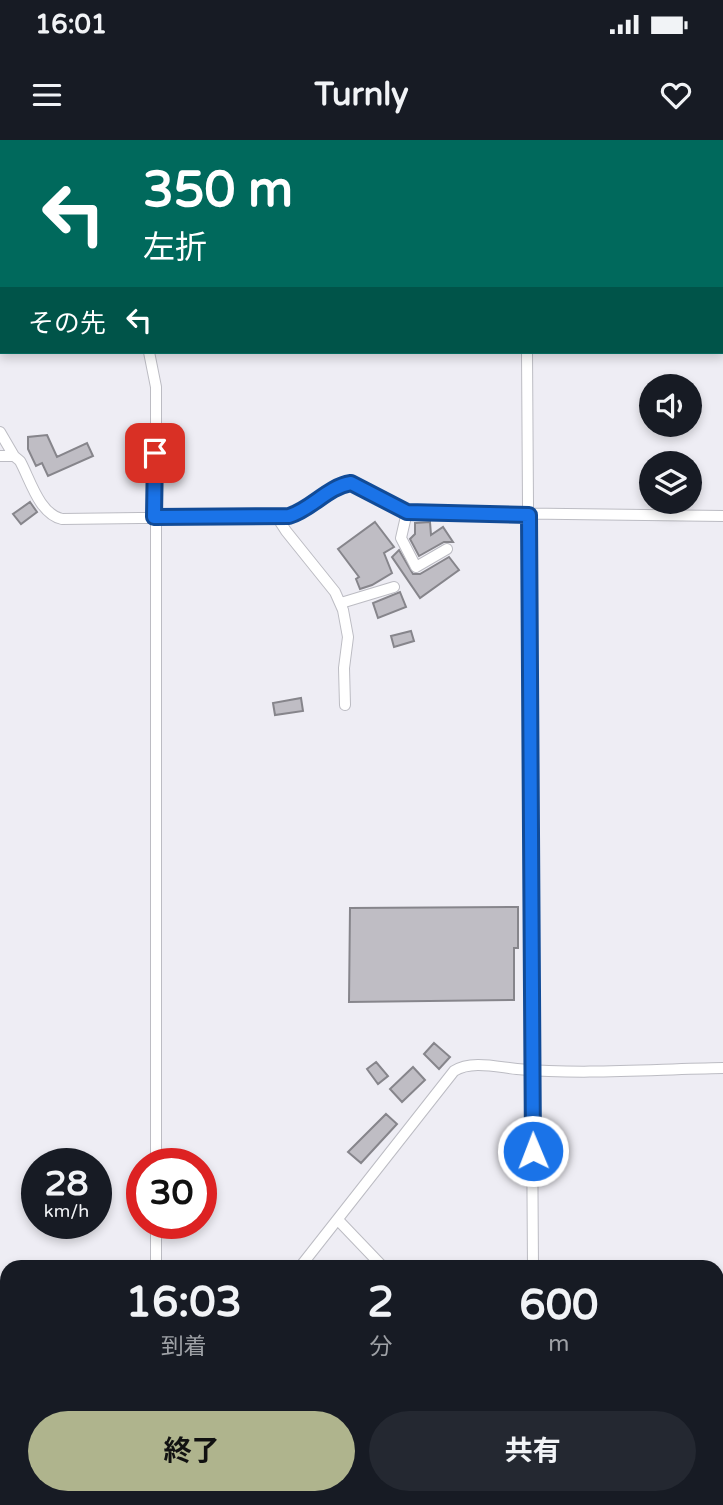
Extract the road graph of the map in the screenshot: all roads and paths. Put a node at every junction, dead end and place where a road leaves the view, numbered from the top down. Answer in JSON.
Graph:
{"nodes":[{"id":1,"x":149,"y":354,"type":"edge"},
{"id":2,"x":527,"y":354,"type":"edge"},
{"id":3,"x":0,"y":432,"type":"edge"},
{"id":4,"x":0,"y":456,"type":"edge"},
{"id":5,"x":14,"y":456,"type":"junction"},
{"id":6,"x":407,"y":512,"type":"junction"},
{"id":7,"x":529,"y":515,"type":"junction"},
{"id":8,"x":723,"y":516,"type":"edge"},
{"id":9,"x":154,"y":517,"type":"junction"},
{"id":10,"x":277,"y":517,"type":"junction"},
{"id":11,"x":447,"y":549,"type":"dead end"},
{"id":12,"x":394,"y":586,"type":"dead end"},
{"id":13,"x":341,"y":603,"type":"junction"},
{"id":14,"x":345,"y":705,"type":"dead end"},
{"id":15,"x":723,"y":1068,"type":"edge"},
{"id":16,"x":531,"y":1070,"type":"junction"},
{"id":17,"x":156,"y":1148,"type":"edge"},
{"id":18,"x":339,"y":1221,"type":"junction"},
{"id":19,"x":156,"y":1239,"type":"edge"},
{"id":20,"x":156,"y":1260,"type":"edge"},
{"id":21,"x":306,"y":1260,"type":"edge"},
{"id":22,"x":376,"y":1260,"type":"edge"},
{"id":23,"x":533,"y":1260,"type":"edge"}],
"edges":[{"from":1,"to":9,"type":"street"},
{"from":2,"to":7,"type":"street"},
{"from":3,"to":5,"type":"street"},
{"from":4,"to":5,"type":"street"},
{"from":5,"to":9,"type":"street"},
{"from":6,"to":7,"type":"street"},
{"from":6,"to":10,"type":"street"},
{"from":6,"to":11,"type":"street"},
{"from":7,"to":8,"type":"street"},
{"from":7,"to":16,"type":"street"},
{"from":9,"to":10,"type":"street"},
{"from":9,"to":17,"type":"street"},
{"from":10,"to":13,"type":"street"},
{"from":12,"to":13,"type":"street"},
{"from":13,"to":14,"type":"street"},
{"from":15,"to":16,"type":"street"},
{"from":16,"to":18,"type":"street"},
{"from":16,"to":23,"type":"street"},
{"from":18,"to":21,"type":"street"},
{"from":18,"to":22,"type":"street"},
{"from":19,"to":20,"type":"street"}]}
